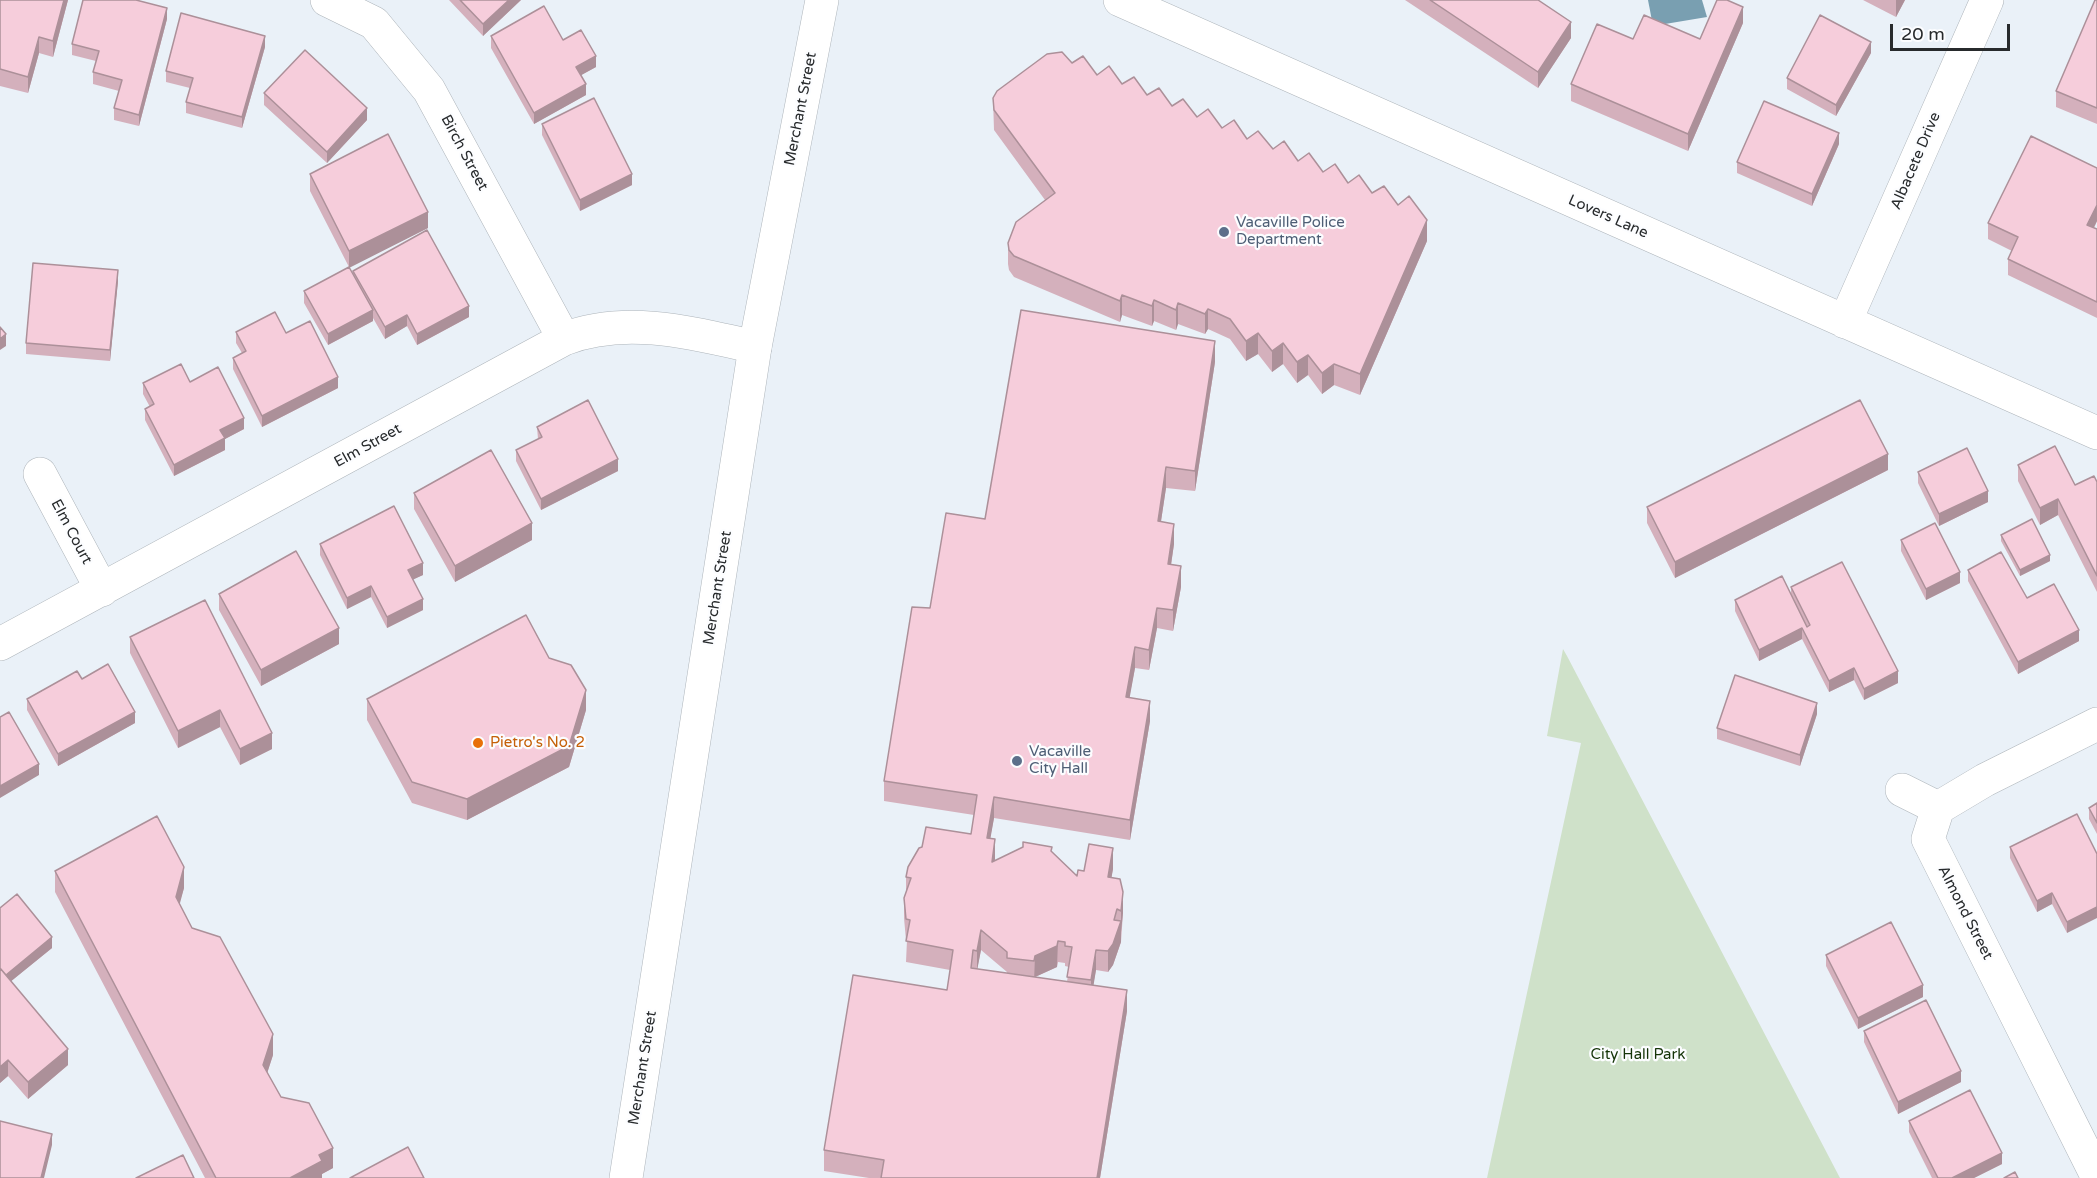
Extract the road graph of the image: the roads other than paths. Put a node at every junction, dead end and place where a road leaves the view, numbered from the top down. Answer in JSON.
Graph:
{"nodes":[{"id":1,"x":327,"y":0,"type":"edge"},
{"id":2,"x":822,"y":0,"type":"edge"},
{"id":3,"x":1120,"y":0,"type":"edge"},
{"id":4,"x":1987,"y":0,"type":"edge"},
{"id":5,"x":1845,"y":322,"type":"junction"},
{"id":6,"x":564,"y":339,"type":"junction"},
{"id":7,"x":755,"y":347,"type":"junction"},
{"id":8,"x":2097,"y":433,"type":"edge"},
{"id":9,"x":40,"y":474,"type":"dead end"},
{"id":10,"x":102,"y":591,"type":"junction"},
{"id":11,"x":0,"y":644,"type":"edge"},
{"id":12,"x":2097,"y":724,"type":"edge"},
{"id":13,"x":1902,"y":790,"type":"dead end"},
{"id":14,"x":1938,"y":808,"type":"junction"},
{"id":15,"x":2097,"y":1176,"type":"edge"},
{"id":16,"x":626,"y":1178,"type":"edge"}],
"edges":[{"from":1,"to":6,"type":"street","name":"Birch Street"},
{"from":2,"to":7,"type":"street","name":"Merchant Street"},
{"from":3,"to":5,"type":"street","name":"Lovers Lane"},
{"from":4,"to":5,"type":"street","name":"Albacete Drive"},
{"from":5,"to":8,"type":"street","name":"Lovers Lane"},
{"from":6,"to":7,"type":"street","name":"Elm Street"},
{"from":6,"to":10,"type":"street","name":"Elm Street"},
{"from":7,"to":16,"type":"street","name":"Merchant Street"},
{"from":9,"to":10,"type":"street","name":"Elm Court"},
{"from":10,"to":11,"type":"street","name":"Elm Street"},
{"from":12,"to":14,"type":"street"},
{"from":13,"to":14,"type":"street"},
{"from":14,"to":15,"type":"street","name":"Almond Street"}]}
